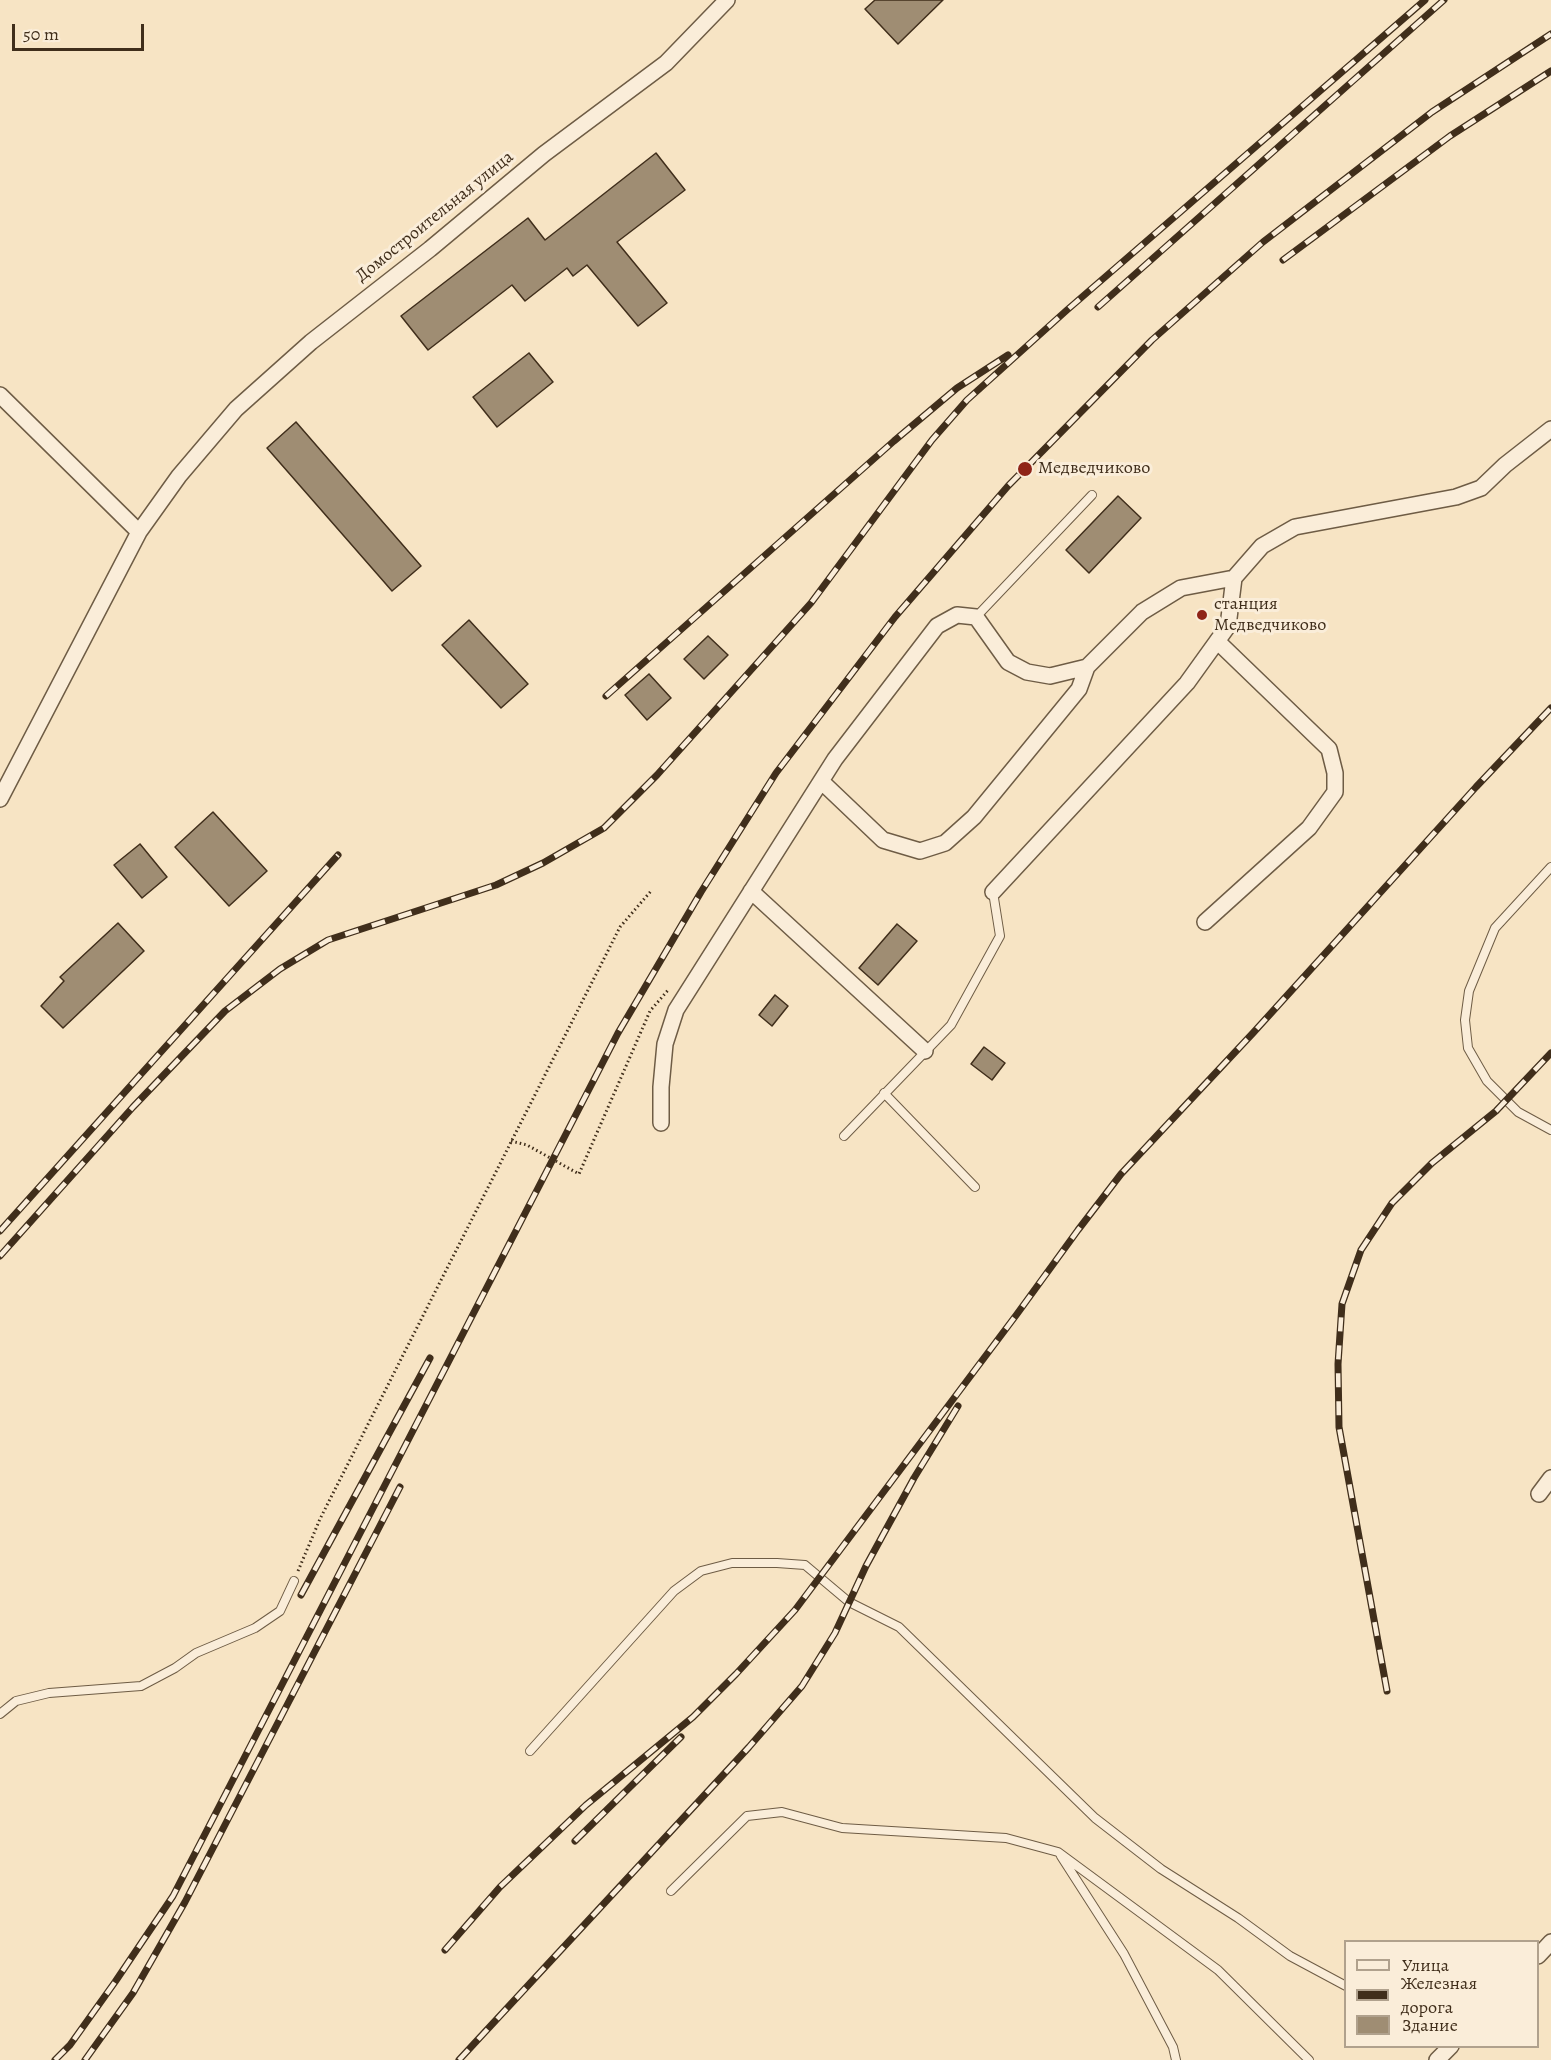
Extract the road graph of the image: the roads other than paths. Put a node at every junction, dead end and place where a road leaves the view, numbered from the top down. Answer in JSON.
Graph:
{"nodes":[{"id":1,"x":727,"y":0,"type":"edge"},
{"id":2,"x":0,"y":395,"type":"edge"},
{"id":3,"x":1551,"y":429,"type":"edge"},
{"id":4,"x":1092,"y":495,"type":"dead end"},
{"id":5,"x":139,"y":532,"type":"junction"},
{"id":6,"x":1234,"y":578,"type":"junction"},
{"id":7,"x":976,"y":617,"type":"junction"},
{"id":8,"x":1217,"y":641,"type":"junction"},
{"id":9,"x":1087,"y":667,"type":"junction"},
{"id":10,"x":821,"y":781,"type":"junction"},
{"id":11,"x":0,"y":799,"type":"edge"},
{"id":12,"x":1551,"y":867,"type":"edge"},
{"id":13,"x":751,"y":891,"type":"junction"},
{"id":14,"x":993,"y":892,"type":"joint"},
{"id":15,"x":1205,"y":922,"type":"dead end"},
{"id":16,"x":925,"y":1051,"type":"junction"},
{"id":17,"x":884,"y":1093,"type":"junction"},
{"id":18,"x":661,"y":1123,"type":"dead end"},
{"id":19,"x":1551,"y":1130,"type":"edge"},
{"id":20,"x":844,"y":1136,"type":"dead end"},
{"id":21,"x":975,"y":1187,"type":"dead end"},
{"id":22,"x":1551,"y":1478,"type":"edge"},
{"id":23,"x":1539,"y":1494,"type":"dead end"},
{"id":24,"x":294,"y":1581,"type":"road end"},
{"id":25,"x":0,"y":1714,"type":"edge"},
{"id":26,"x":530,"y":1751,"type":"dead end"},
{"id":27,"x":1058,"y":1852,"type":"junction"},
{"id":28,"x":671,"y":1891,"type":"dead end"},
{"id":29,"x":1551,"y":1942,"type":"edge"},
{"id":30,"x":1539,"y":1955,"type":"edge"},
{"id":31,"x":1344,"y":1985,"type":"edge"},
{"id":32,"x":1444,"y":2053,"type":"edge"},
{"id":33,"x":1176,"y":2060,"type":"edge"},
{"id":34,"x":1309,"y":2060,"type":"edge"},
{"id":35,"x":1427,"y":2060,"type":"edge"}],
"edges":[{"from":1,"to":5,"type":"street","name":"Домостроительная улица"},
{"from":2,"to":5,"type":"street"},
{"from":3,"to":6,"type":"street"},
{"from":4,"to":7,"type":"lane"},
{"from":5,"to":11,"type":"street","name":"Домостроительная улица"},
{"from":6,"to":8,"type":"street"},
{"from":6,"to":9,"type":"street"},
{"from":7,"to":9,"type":"street"},
{"from":7,"to":10,"type":"street"},
{"from":8,"to":14,"type":"street"},
{"from":8,"to":15,"type":"street"},
{"from":9,"to":10,"type":"street"},
{"from":10,"to":13,"type":"street"},
{"from":12,"to":19,"type":"lane"},
{"from":13,"to":16,"type":"street"},
{"from":13,"to":18,"type":"street"},
{"from":14,"to":16,"type":"lane"},
{"from":16,"to":17,"type":"lane"},
{"from":17,"to":20,"type":"lane"},
{"from":17,"to":21,"type":"lane"},
{"from":22,"to":23,"type":"street"},
{"from":24,"to":25,"type":"lane"},
{"from":26,"to":31,"type":"lane"},
{"from":27,"to":28,"type":"lane"},
{"from":27,"to":33,"type":"lane"},
{"from":27,"to":34,"type":"lane"},
{"from":29,"to":30,"type":"street"},
{"from":32,"to":35,"type":"lane"}]}
